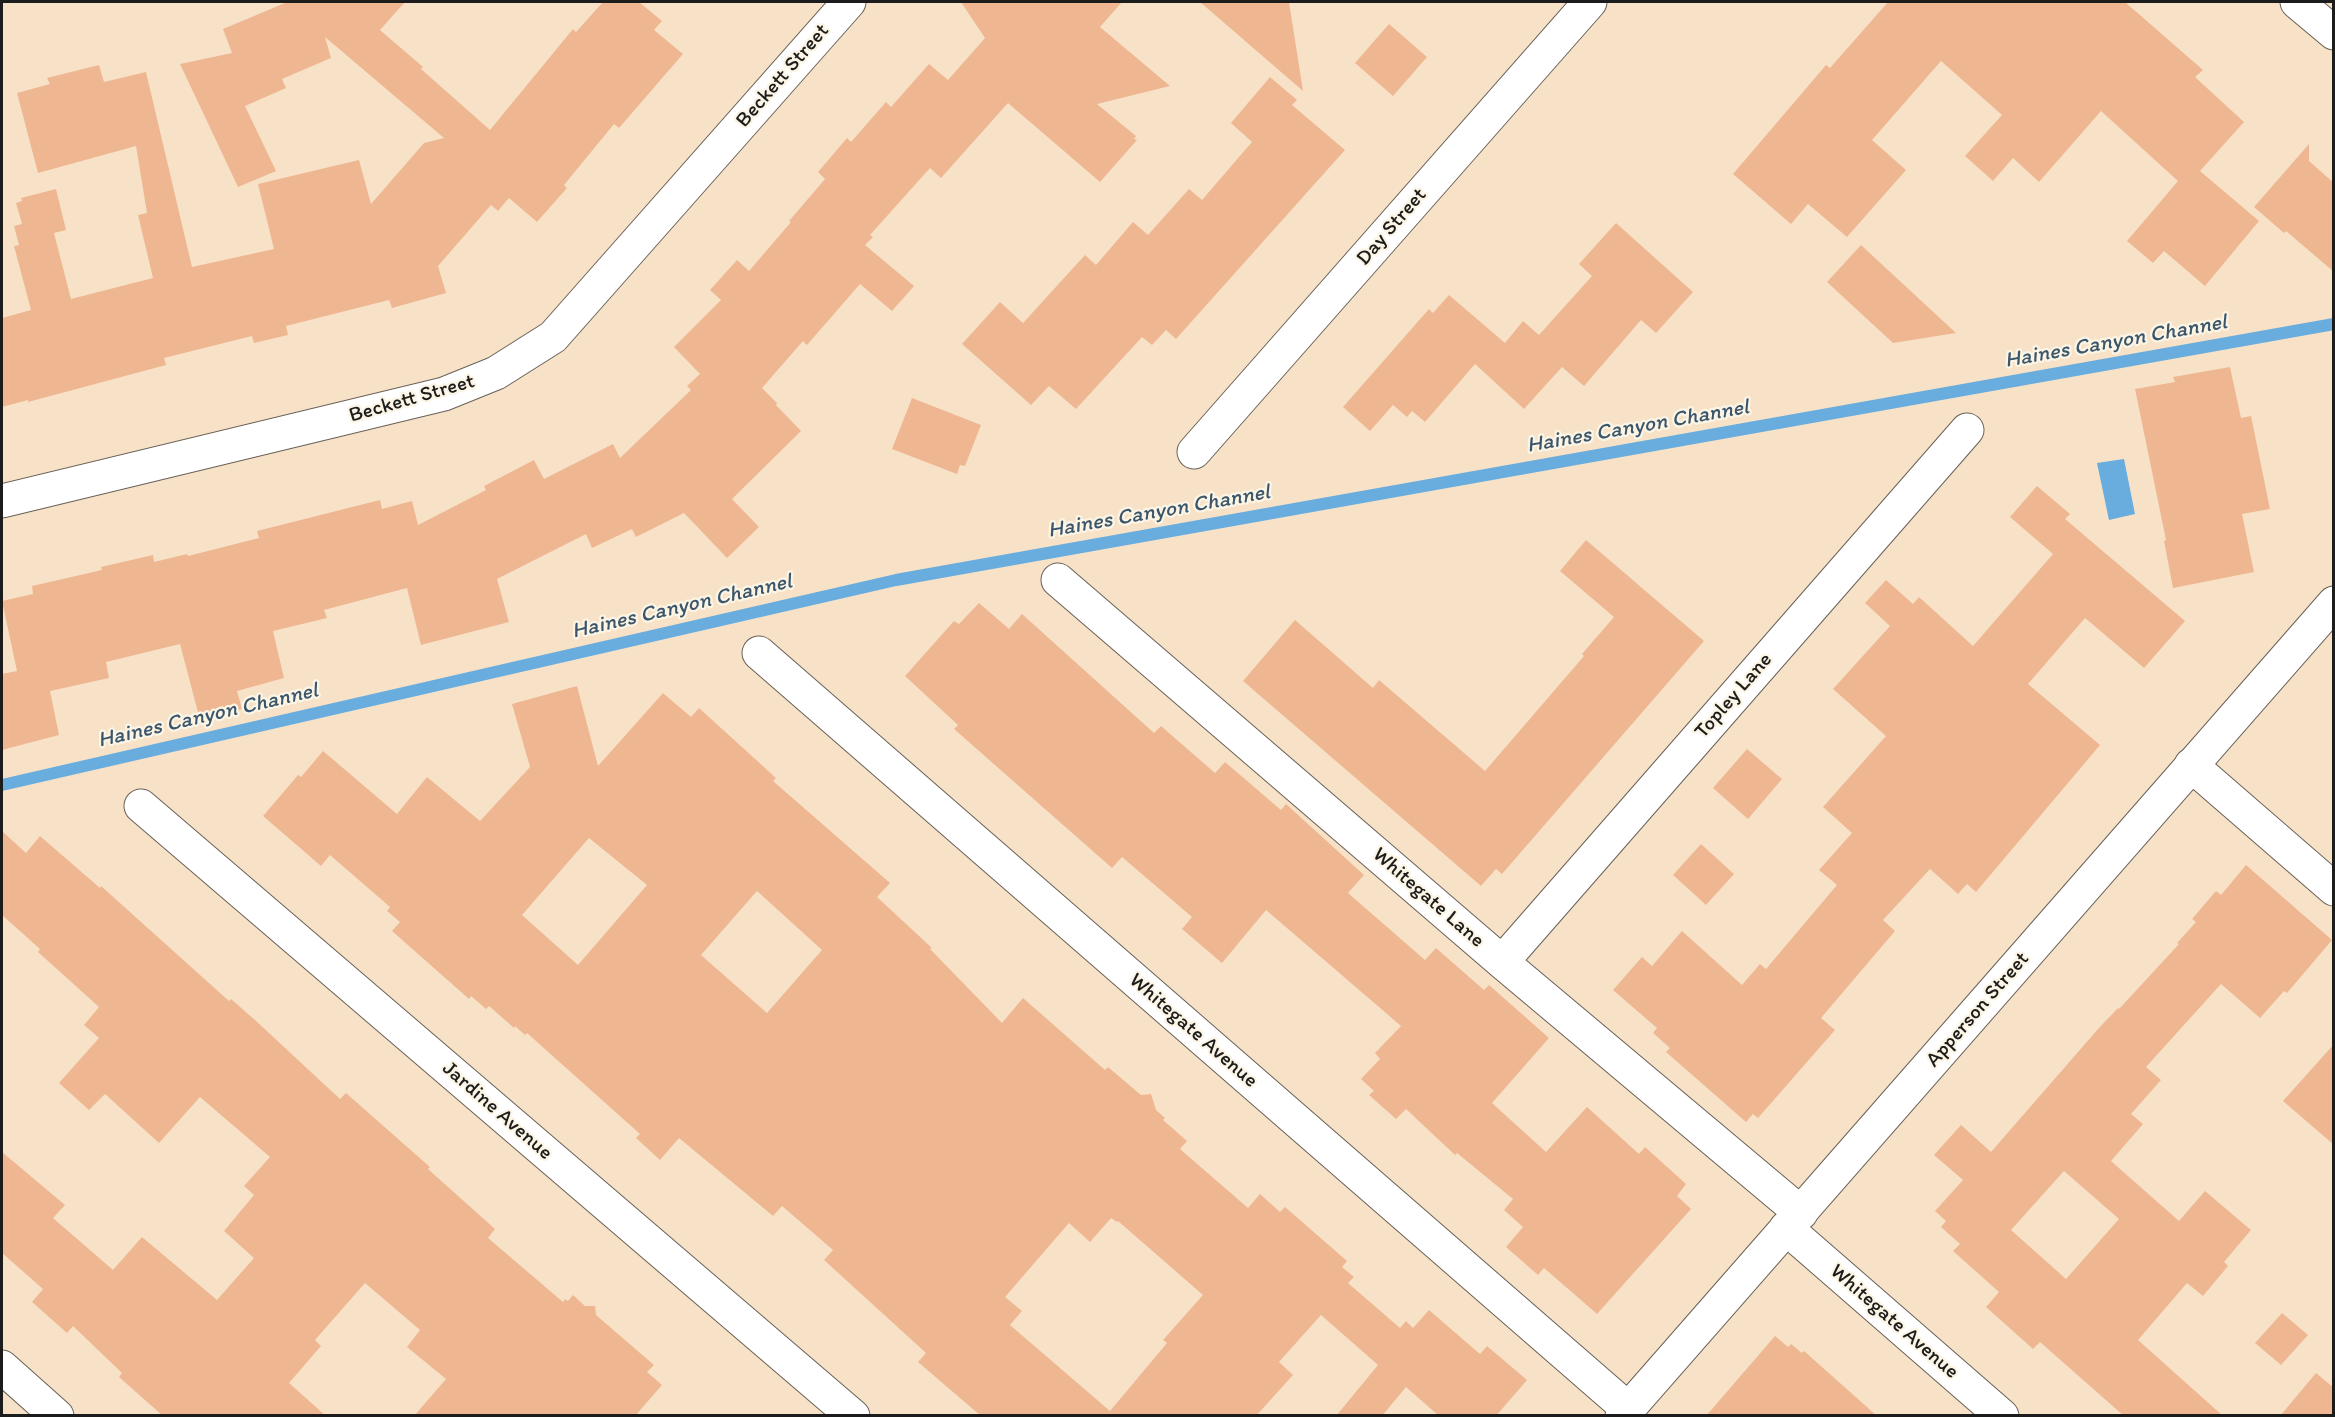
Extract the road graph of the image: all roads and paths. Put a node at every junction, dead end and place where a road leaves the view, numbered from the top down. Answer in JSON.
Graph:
{"nodes":[{"id":1,"x":849,"y":2,"type":"edge"},
{"id":2,"x":1590,"y":2,"type":"edge"},
{"id":3,"x":2297,"y":2,"type":"edge"},
{"id":4,"x":2334,"y":33,"type":"edge"},
{"id":5,"x":1966,"y":430,"type":"dead end"},
{"id":6,"x":1194,"y":452,"type":"dead end"},
{"id":7,"x":2,"y":501,"type":"edge"},
{"id":8,"x":1058,"y":580,"type":"dead end"},
{"id":9,"x":2334,"y":603,"type":"edge"},
{"id":10,"x":759,"y":653,"type":"dead end"},
{"id":11,"x":2191,"y":765,"type":"junction"},
{"id":12,"x":141,"y":806,"type":"dead end"},
{"id":13,"x":2334,"y":889,"type":"edge"},
{"id":14,"x":1502,"y":962,"type":"junction"},
{"id":15,"x":1794,"y":1220,"type":"junction"},
{"id":16,"x":2,"y":1367,"type":"edge"},
{"id":17,"x":1625,"y":1412,"type":"edge"},
{"id":18,"x":57,"y":1416,"type":"edge"},
{"id":19,"x":853,"y":1416,"type":"edge"},
{"id":20,"x":2002,"y":1416,"type":"edge"}],
"edges":[{"from":1,"to":7,"type":"street","name":"Beckett Street"},
{"from":2,"to":6,"type":"street","name":"Day Street"},
{"from":3,"to":4,"type":"street"},
{"from":5,"to":14,"type":"street","name":"Topley Lane"},
{"from":8,"to":14,"type":"street","name":"Whitegate Lane"},
{"from":9,"to":11,"type":"street","name":"Apperson Street"},
{"from":10,"to":17,"type":"street","name":"Whitegate Avenue"},
{"from":11,"to":13,"type":"street"},
{"from":11,"to":15,"type":"street","name":"Apperson Street"},
{"from":12,"to":19,"type":"street","name":"Jardine Avenue"},
{"from":14,"to":15,"type":"street","name":"Whitegate Lane"},
{"from":15,"to":17,"type":"street","name":"Apperson Street"},
{"from":15,"to":20,"type":"street","name":"Whitegate Avenue"},
{"from":16,"to":18,"type":"street"}]}
